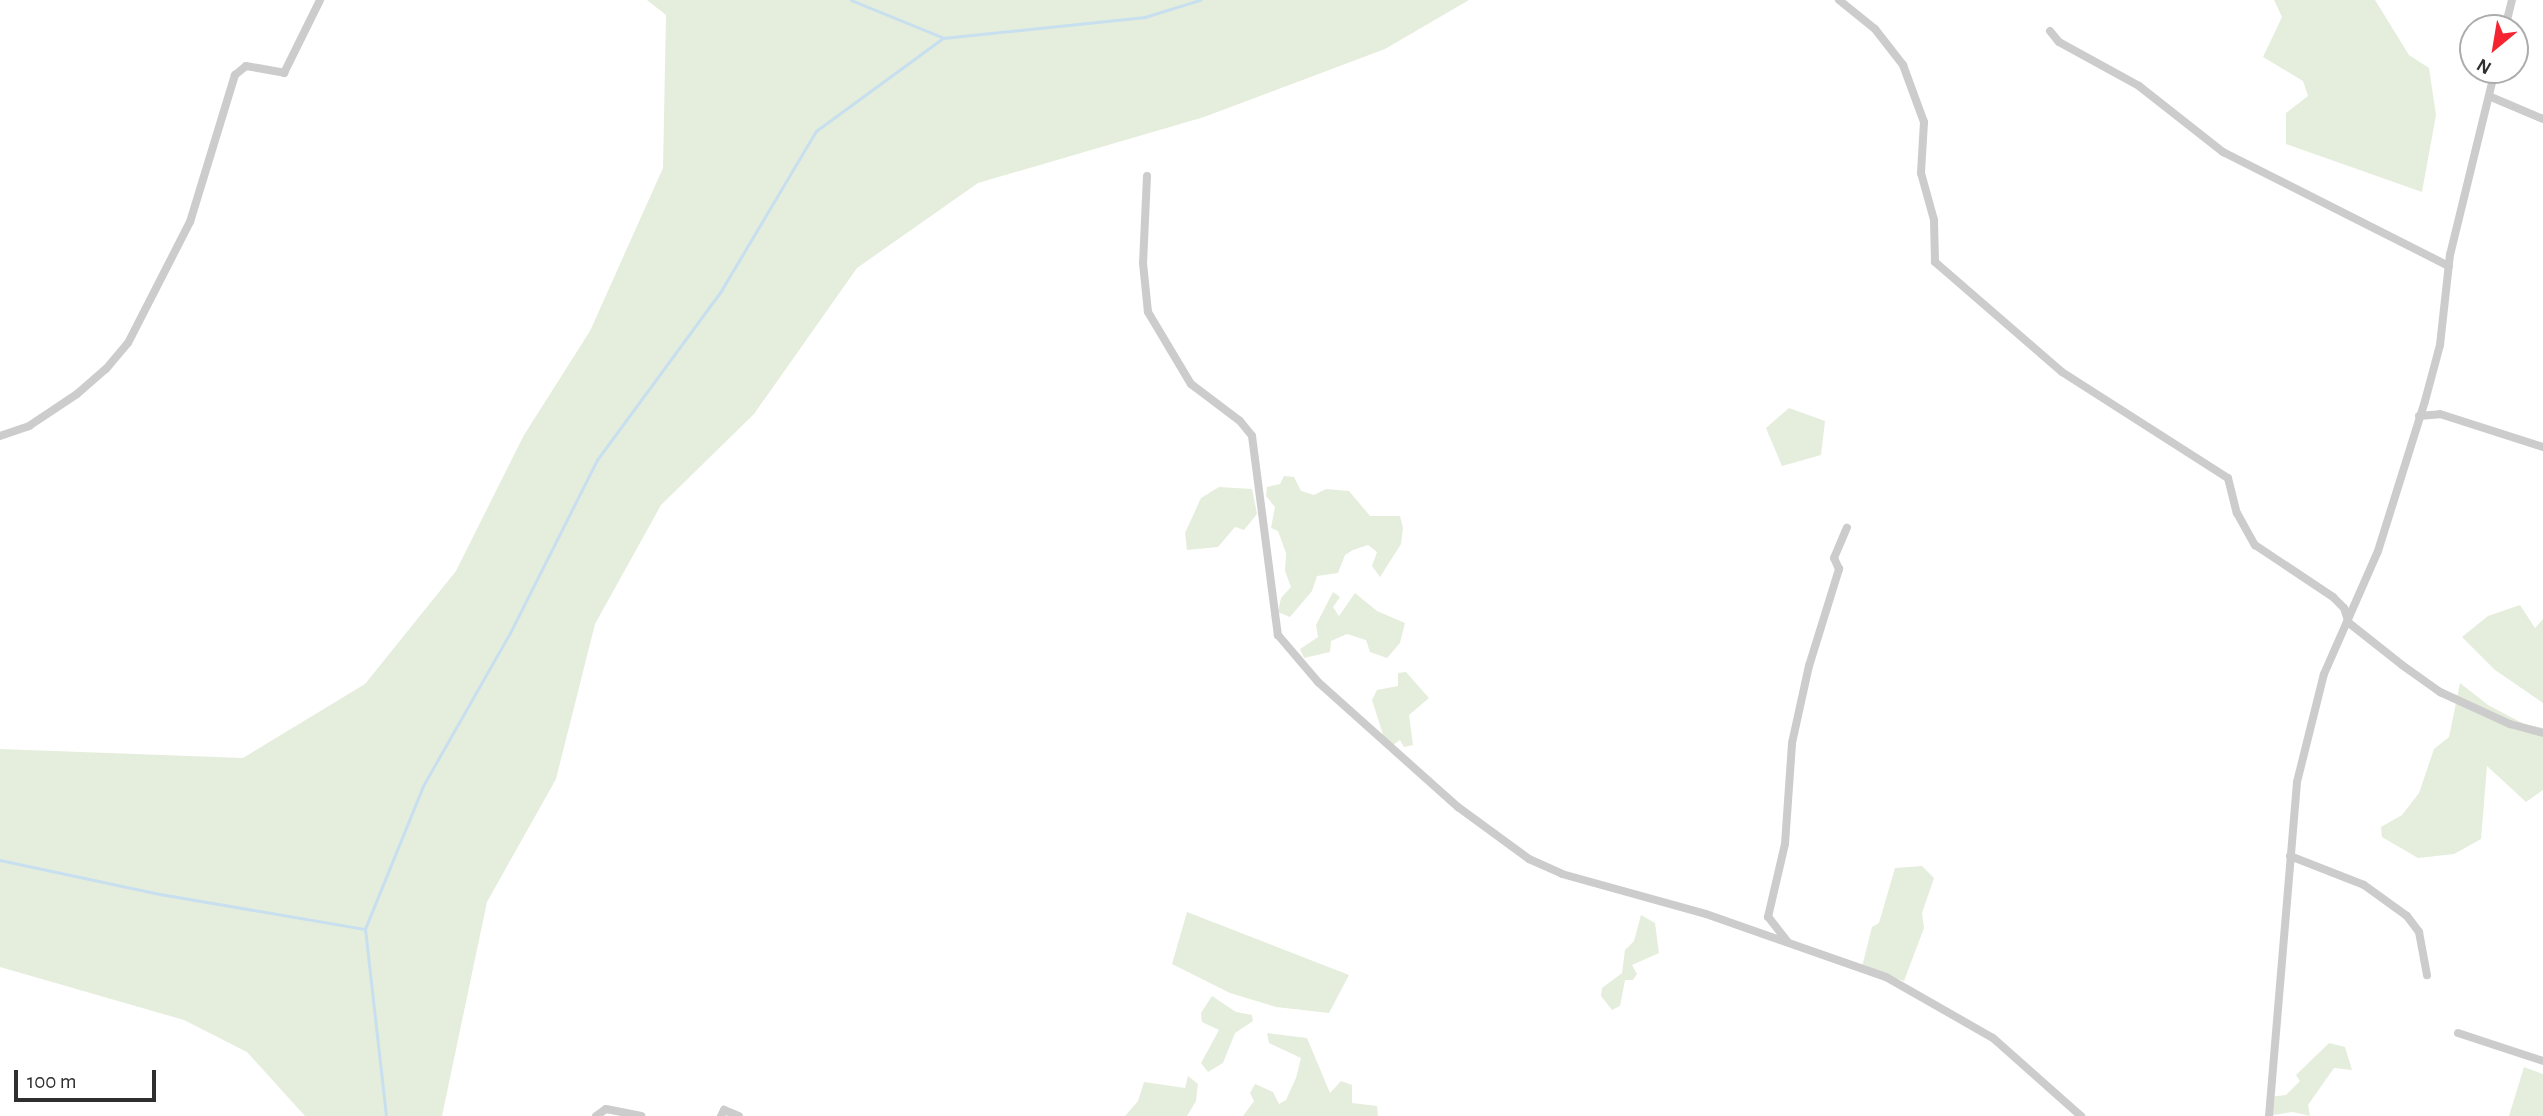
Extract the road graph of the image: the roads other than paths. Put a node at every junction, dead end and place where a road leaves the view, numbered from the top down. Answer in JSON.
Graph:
{"nodes":[{"id":1,"x":320,"y":0,"type":"edge"},
{"id":2,"x":1839,"y":0,"type":"edge"},
{"id":3,"x":2050,"y":32,"type":"dead end"},
{"id":4,"x":2493,"y":84,"type":"edge"},
{"id":5,"x":2491,"y":97,"type":"junction"},
{"id":6,"x":2543,"y":119,"type":"edge"},
{"id":7,"x":1147,"y":176,"type":"dead end"},
{"id":8,"x":2449,"y":266,"type":"junction"},
{"id":9,"x":2419,"y":416,"type":"junction"},
{"id":10,"x":0,"y":436,"type":"edge"},
{"id":11,"x":2543,"y":447,"type":"edge"},
{"id":12,"x":1846,"y":528,"type":"dead end"},
{"id":13,"x":2350,"y":623,"type":"junction"},
{"id":14,"x":2543,"y":733,"type":"edge"},
{"id":15,"x":2290,"y":856,"type":"junction"},
{"id":16,"x":1787,"y":941,"type":"junction"},
{"id":17,"x":2427,"y":975,"type":"dead end"},
{"id":18,"x":2459,"y":1033,"type":"dead end"},
{"id":19,"x":2543,"y":1061,"type":"edge"},
{"id":20,"x":596,"y":1116,"type":"edge"},
{"id":21,"x":641,"y":1116,"type":"edge"},
{"id":22,"x":721,"y":1116,"type":"edge"},
{"id":23,"x":739,"y":1116,"type":"edge"},
{"id":24,"x":2081,"y":1116,"type":"edge"},
{"id":25,"x":2269,"y":1116,"type":"edge"}],
"edges":[{"from":1,"to":10,"type":"street"},
{"from":2,"to":13,"type":"street"},
{"from":3,"to":8,"type":"street"},
{"from":4,"to":5,"type":"street"},
{"from":5,"to":6,"type":"street"},
{"from":5,"to":8,"type":"street"},
{"from":7,"to":16,"type":"street"},
{"from":8,"to":9,"type":"street"},
{"from":9,"to":11,"type":"street"},
{"from":9,"to":13,"type":"street"},
{"from":12,"to":16,"type":"street"},
{"from":13,"to":14,"type":"street"},
{"from":13,"to":15,"type":"street"},
{"from":15,"to":17,"type":"street"},
{"from":15,"to":25,"type":"street"},
{"from":16,"to":24,"type":"street"},
{"from":18,"to":19,"type":"street"},
{"from":20,"to":21,"type":"street"},
{"from":22,"to":23,"type":"street"}]}
